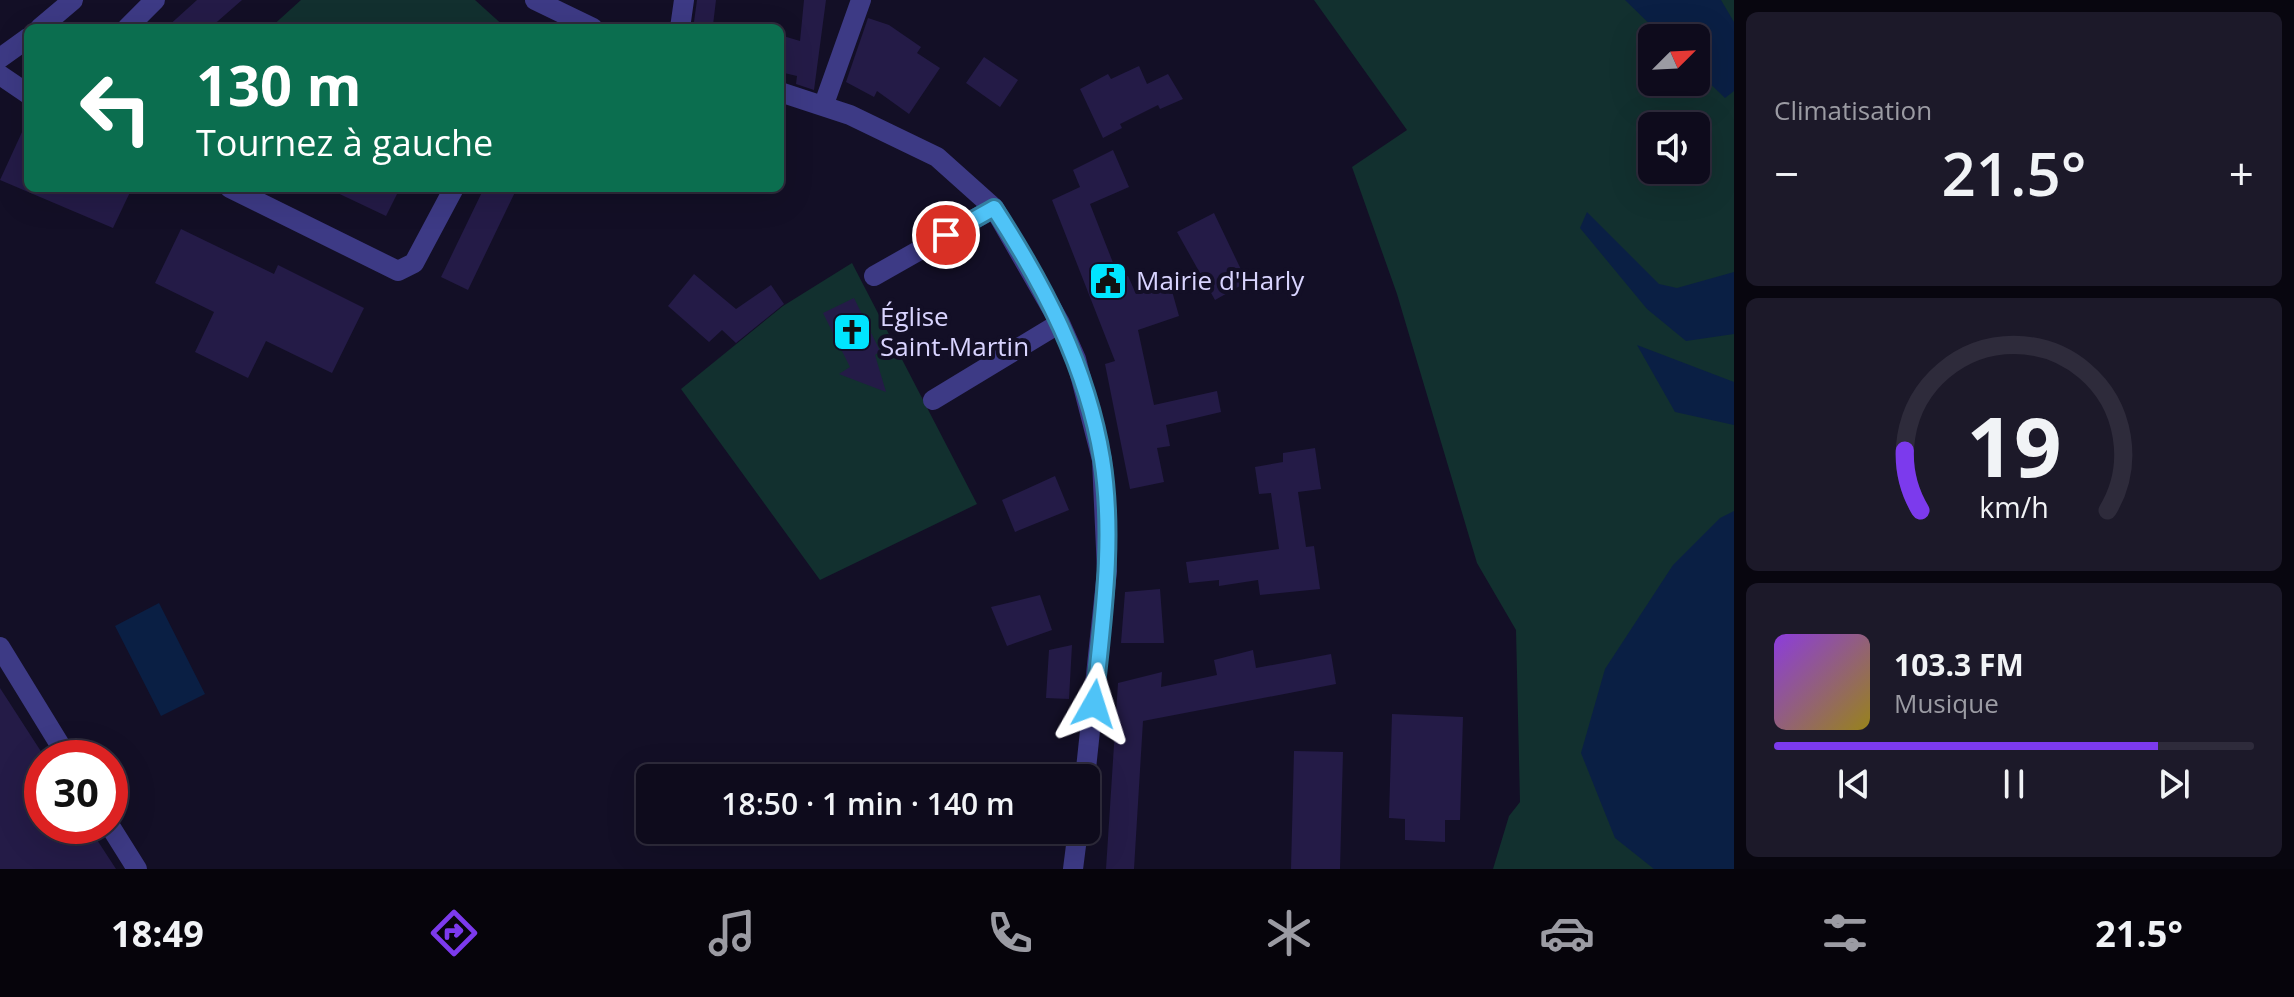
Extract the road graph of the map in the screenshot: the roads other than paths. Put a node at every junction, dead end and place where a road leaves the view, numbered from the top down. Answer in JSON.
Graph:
{"nodes":[{"id":1,"x":73,"y":0,"type":"edge"},
{"id":2,"x":155,"y":0,"type":"edge"},
{"id":3,"x":535,"y":0,"type":"edge"},
{"id":4,"x":684,"y":0,"type":"edge"},
{"id":5,"x":861,"y":0,"type":"edge"},
{"id":6,"x":45,"y":24,"type":"edge"},
{"id":7,"x":131,"y":24,"type":"edge"},
{"id":8,"x":585,"y":24,"type":"edge"},
{"id":9,"x":681,"y":24,"type":"edge"},
{"id":10,"x":24,"y":41,"type":"edge"},
{"id":11,"x":0,"y":58,"type":"edge"},
{"id":12,"x":0,"y":75,"type":"edge"},
{"id":13,"x":24,"y":91,"type":"edge"},
{"id":14,"x":784,"y":93,"type":"edge"},
{"id":15,"x":824,"y":104,"type":"junction"},
{"id":16,"x":238,"y":192,"type":"edge"},
{"id":17,"x":452,"y":192,"type":"edge"},
{"id":18,"x":994,"y":208,"type":"junction"},
{"id":19,"x":874,"y":276,"type":"dead end"},
{"id":20,"x":1060,"y":323,"type":"junction"},
{"id":21,"x":933,"y":400,"type":"dead end"},
{"id":22,"x":0,"y":647,"type":"edge"},
{"id":23,"x":57,"y":740,"type":"edge"},
{"id":24,"x":1087,"y":764,"type":"edge"},
{"id":25,"x":121,"y":844,"type":"edge"},
{"id":26,"x":1076,"y":844,"type":"edge"},
{"id":27,"x":137,"y":869,"type":"edge"},
{"id":28,"x":1073,"y":869,"type":"edge"}],
"edges":[{"from":1,"to":6,"type":"street"},
{"from":2,"to":7,"type":"street"},
{"from":3,"to":8,"type":"street"},
{"from":4,"to":9,"type":"street"},
{"from":5,"to":15,"type":"street"},
{"from":10,"to":11,"type":"street"},
{"from":12,"to":13,"type":"street"},
{"from":14,"to":15,"type":"street"},
{"from":15,"to":18,"type":"street"},
{"from":16,"to":17,"type":"street"},
{"from":18,"to":19,"type":"street"},
{"from":18,"to":20,"type":"street"},
{"from":20,"to":21,"type":"street"},
{"from":20,"to":24,"type":"street"},
{"from":22,"to":23,"type":"street"},
{"from":25,"to":27,"type":"street"},
{"from":26,"to":28,"type":"street"}]}
